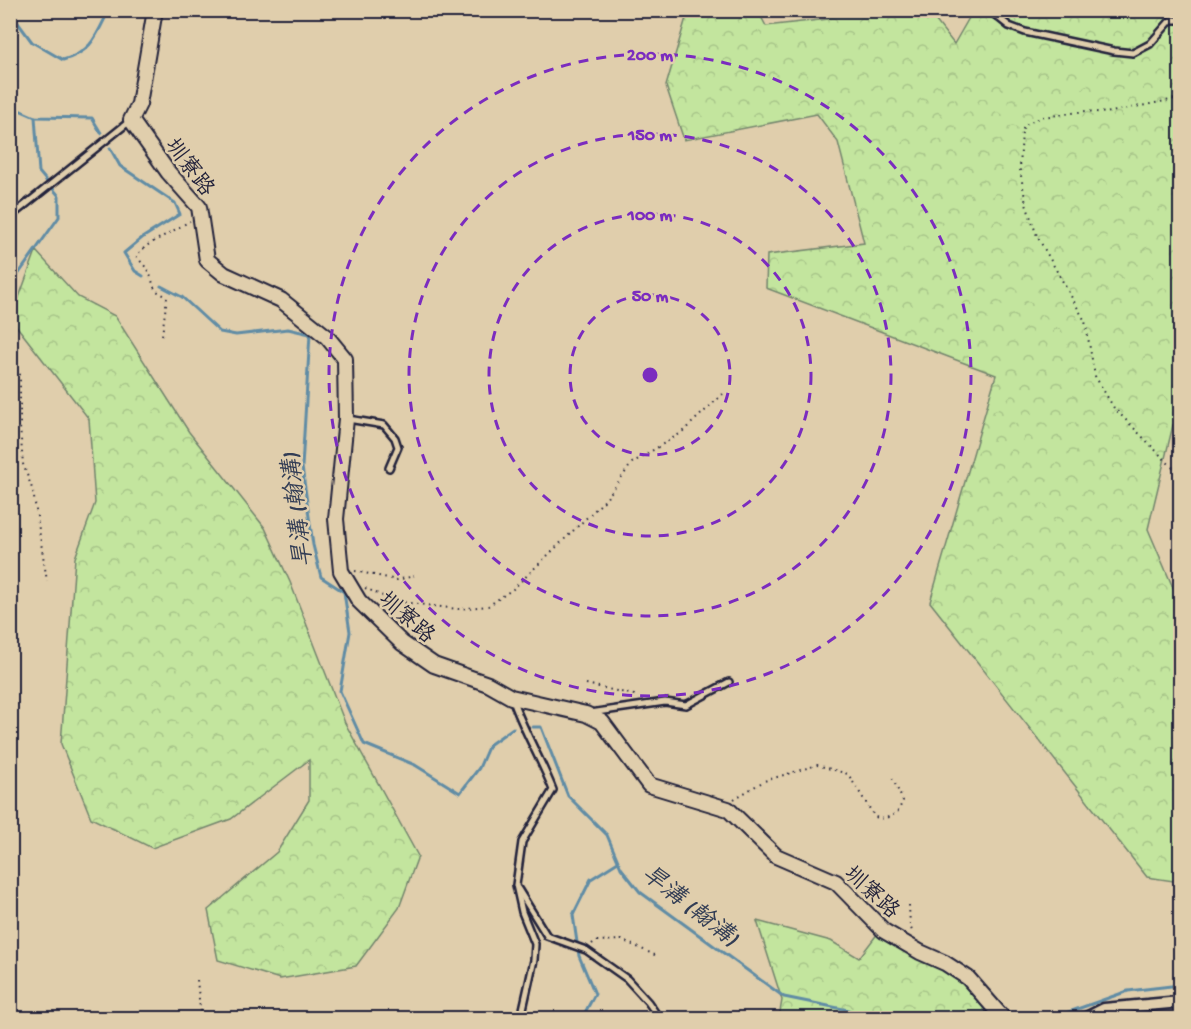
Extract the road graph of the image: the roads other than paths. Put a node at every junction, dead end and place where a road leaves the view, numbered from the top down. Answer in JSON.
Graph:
{"nodes":[{"id":1,"x":155,"y":10,"type":"edge"},
{"id":2,"x":989,"y":10,"type":"edge"},
{"id":3,"x":1180,"y":20,"type":"edge"},
{"id":4,"x":131,"y":120,"type":"junction"},
{"id":5,"x":10,"y":217,"type":"edge"},
{"id":6,"x":346,"y":419,"type":"junction"},
{"id":7,"x":389,"y":468,"type":"dead end"},
{"id":8,"x":729,"y":682,"type":"dead end"},
{"id":9,"x":511,"y":697,"type":"junction"},
{"id":10,"x":586,"y":714,"type":"junction"},
{"id":11,"x":516,"y":885,"type":"junction"},
{"id":12,"x":1180,"y":1002,"type":"edge"},
{"id":13,"x":521,"y":1018,"type":"edge"},
{"id":14,"x":659,"y":1018,"type":"edge"},
{"id":15,"x":1003,"y":1018,"type":"edge"},
{"id":16,"x":1086,"y":1018,"type":"edge"}],
"edges":[{"from":1,"to":4,"type":"street"},
{"from":2,"to":3,"type":"lane"},
{"from":4,"to":5,"type":"lane"},
{"from":4,"to":6,"type":"street","name":"圳寮路"},
{"from":6,"to":7,"type":"lane"},
{"from":6,"to":9,"type":"street","name":"圳寮路"},
{"from":8,"to":10,"type":"lane"},
{"from":9,"to":10,"type":"street","name":"圳寮路"},
{"from":9,"to":11,"type":"lane"},
{"from":10,"to":15,"type":"street","name":"圳寮路"},
{"from":11,"to":13,"type":"lane"},
{"from":11,"to":14,"type":"lane"},
{"from":12,"to":16,"type":"street"}]}
